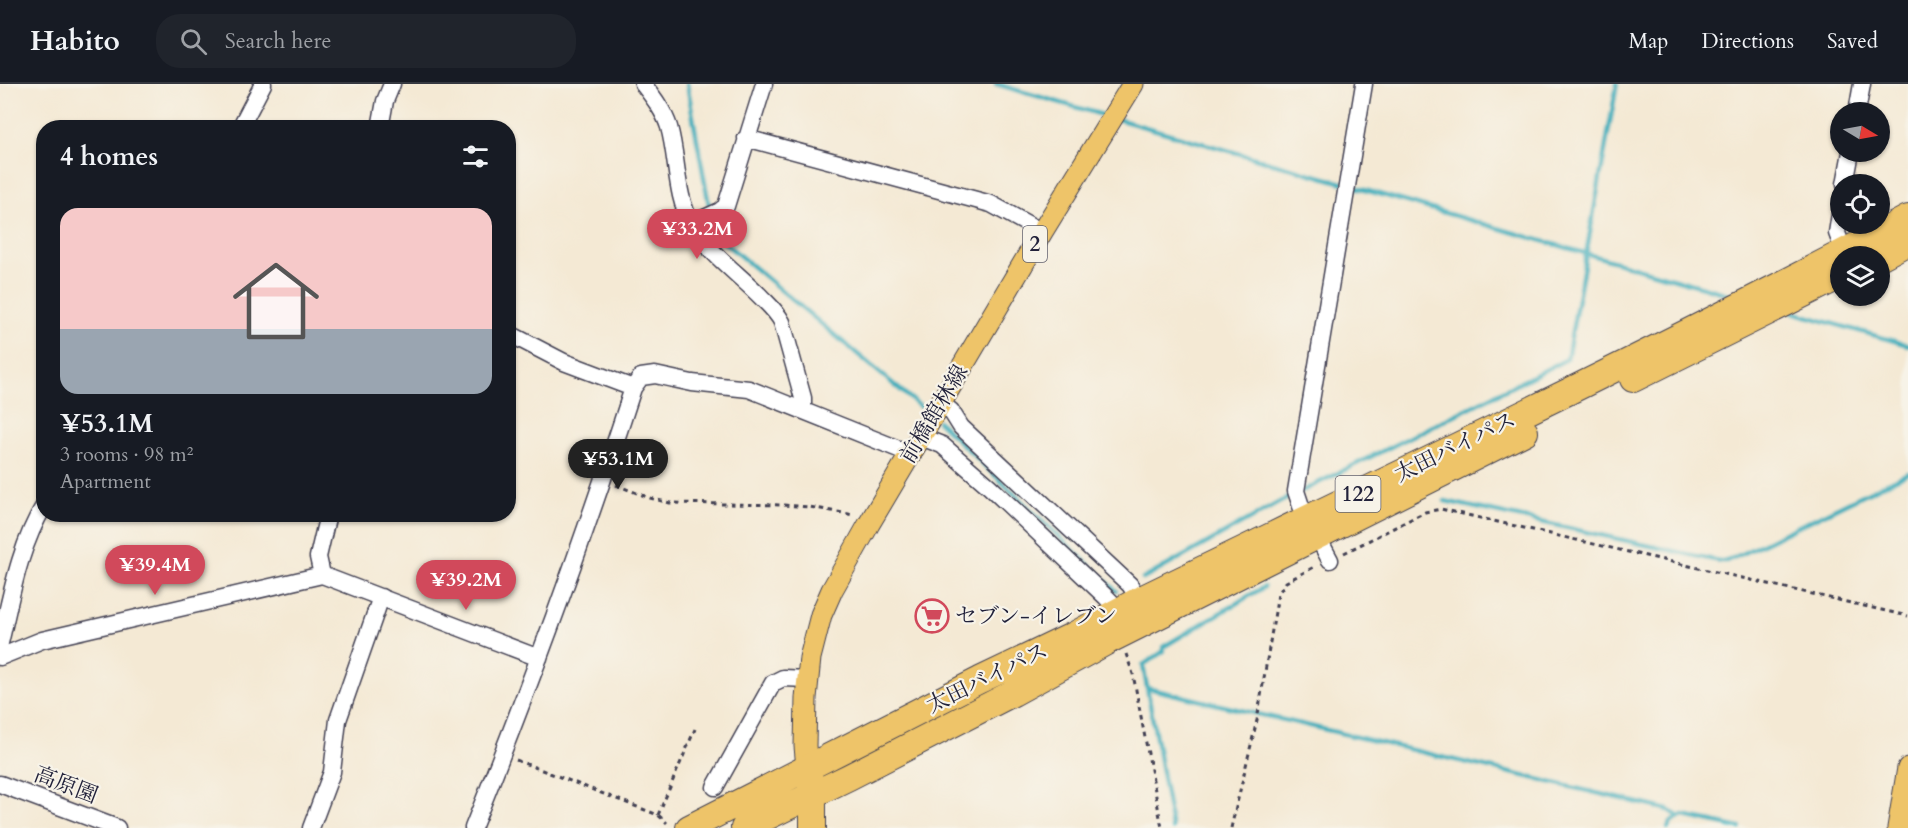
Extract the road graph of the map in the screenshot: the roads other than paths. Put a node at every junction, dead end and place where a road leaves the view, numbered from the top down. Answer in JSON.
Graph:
{"nodes":[{"id":1,"x":263,"y":84,"type":"edge"},
{"id":2,"x":392,"y":84,"type":"edge"},
{"id":3,"x":643,"y":84,"type":"edge"},
{"id":4,"x":764,"y":84,"type":"edge"},
{"id":5,"x":1133,"y":84,"type":"edge"},
{"id":6,"x":1364,"y":84,"type":"edge"},
{"id":7,"x":1862,"y":84,"type":"edge"},
{"id":8,"x":1859,"y":102,"type":"edge"},
{"id":9,"x":244,"y":120,"type":"edge"},
{"id":10,"x":381,"y":120,"type":"edge"},
{"id":11,"x":746,"y":138,"type":"junction"},
{"id":12,"x":1908,"y":218,"type":"edge"},
{"id":13,"x":698,"y":222,"type":"junction"},
{"id":14,"x":1042,"y":232,"type":"junction"},
{"id":15,"x":1908,"y":242,"type":"edge"},
{"id":16,"x":1868,"y":246,"type":"edge"},
{"id":17,"x":1890,"y":251,"type":"edge"},
{"id":18,"x":1830,"y":270,"type":"edge"},
{"id":19,"x":516,"y":337,"type":"edge"},
{"id":20,"x":633,"y":388,"type":"junction"},
{"id":21,"x":940,"y":405,"type":"junction"},
{"id":22,"x":803,"y":410,"type":"junction"},
{"id":23,"x":920,"y":439,"type":"junction"},
{"id":24,"x":36,"y":521,"type":"edge"},
{"id":25,"x":326,"y":522,"type":"edge"},
{"id":26,"x":1312,"y":527,"type":"junction"},
{"id":27,"x":1330,"y":560,"type":"road end"},
{"id":28,"x":322,"y":575,"type":"junction"},
{"id":29,"x":381,"y":597,"type":"junction"},
{"id":30,"x":1139,"y":600,"type":"junction"},
{"id":31,"x":1116,"y":624,"type":"junction"},
{"id":32,"x":0,"y":643,"type":"edge"},
{"id":33,"x":0,"y":657,"type":"edge"},
{"id":34,"x":538,"y":657,"type":"junction"},
{"id":35,"x":807,"y":679,"type":"junction"},
{"id":36,"x":807,"y":768,"type":"junction"},
{"id":37,"x":1908,"y":768,"type":"edge"},
{"id":38,"x":0,"y":784,"type":"edge"},
{"id":39,"x":715,"y":787,"type":"dead end"},
{"id":40,"x":805,"y":797,"type":"junction"},
{"id":41,"x":678,"y":826,"type":"edge"},
{"id":42,"x":117,"y":828,"type":"edge"},
{"id":43,"x":311,"y":828,"type":"edge"},
{"id":44,"x":473,"y":828,"type":"edge"},
{"id":45,"x":744,"y":828,"type":"edge"},
{"id":46,"x":794,"y":828,"type":"edge"},
{"id":47,"x":813,"y":828,"type":"edge"},
{"id":48,"x":1898,"y":828,"type":"edge"}],
"edges":[{"from":1,"to":9,"type":"street"},
{"from":2,"to":10,"type":"street"},
{"from":3,"to":13,"type":"street"},
{"from":4,"to":11,"type":"street"},
{"from":5,"to":14,"type":"main road","name":"前橋館林線","number":"2"},
{"from":6,"to":26,"type":"street"},
{"from":7,"to":8,"type":"street"},
{"from":11,"to":13,"type":"street"},
{"from":11,"to":14,"type":"street"},
{"from":12,"to":16,"type":"highway","name":"太田バイパス","number":"122"},
{"from":13,"to":22,"type":"street"},
{"from":14,"to":21,"type":"main road","name":"前橋館林線","number":"2"},
{"from":15,"to":17,"type":"highway"},
{"from":18,"to":26,"type":"highway","name":"太田バイパス","number":"122"},
{"from":19,"to":20,"type":"street"},
{"from":20,"to":22,"type":"street"},
{"from":20,"to":34,"type":"street"},
{"from":21,"to":23,"type":"main road","name":"前橋館林線","number":"2"},
{"from":21,"to":30,"type":"street"},
{"from":22,"to":23,"type":"street"},
{"from":23,"to":31,"type":"street"},
{"from":23,"to":35,"type":"main road","name":"前橋館林線","number":"2"},
{"from":24,"to":32,"type":"street"},
{"from":25,"to":28,"type":"street"},
{"from":26,"to":27,"type":"street"},
{"from":26,"to":30,"type":"highway","name":"太田バイパス","number":"122"},
{"from":26,"to":31,"type":"highway","name":"太田バイパス","number":"122"},
{"from":28,"to":29,"type":"street"},
{"from":28,"to":33,"type":"street"},
{"from":29,"to":34,"type":"street"},
{"from":29,"to":43,"type":"street"},
{"from":30,"to":31,"type":"highway","name":"太田バイパス","number":"122"},
{"from":31,"to":36,"type":"highway","name":"太田バイパス","number":"122"},
{"from":31,"to":40,"type":"highway","name":"太田バイパス","number":"122"},
{"from":34,"to":44,"type":"street"},
{"from":35,"to":36,"type":"main road","name":"前橋館林線","number":"2"},
{"from":35,"to":39,"type":"street"},
{"from":36,"to":40,"type":"highway"},
{"from":36,"to":41,"type":"highway","number":"122"},
{"from":37,"to":48,"type":"main road"},
{"from":38,"to":42,"type":"street","name":"高原園"},
{"from":40,"to":45,"type":"highway","number":"122"},
{"from":40,"to":46,"type":"highway"},
{"from":40,"to":47,"type":"highway"}]}
